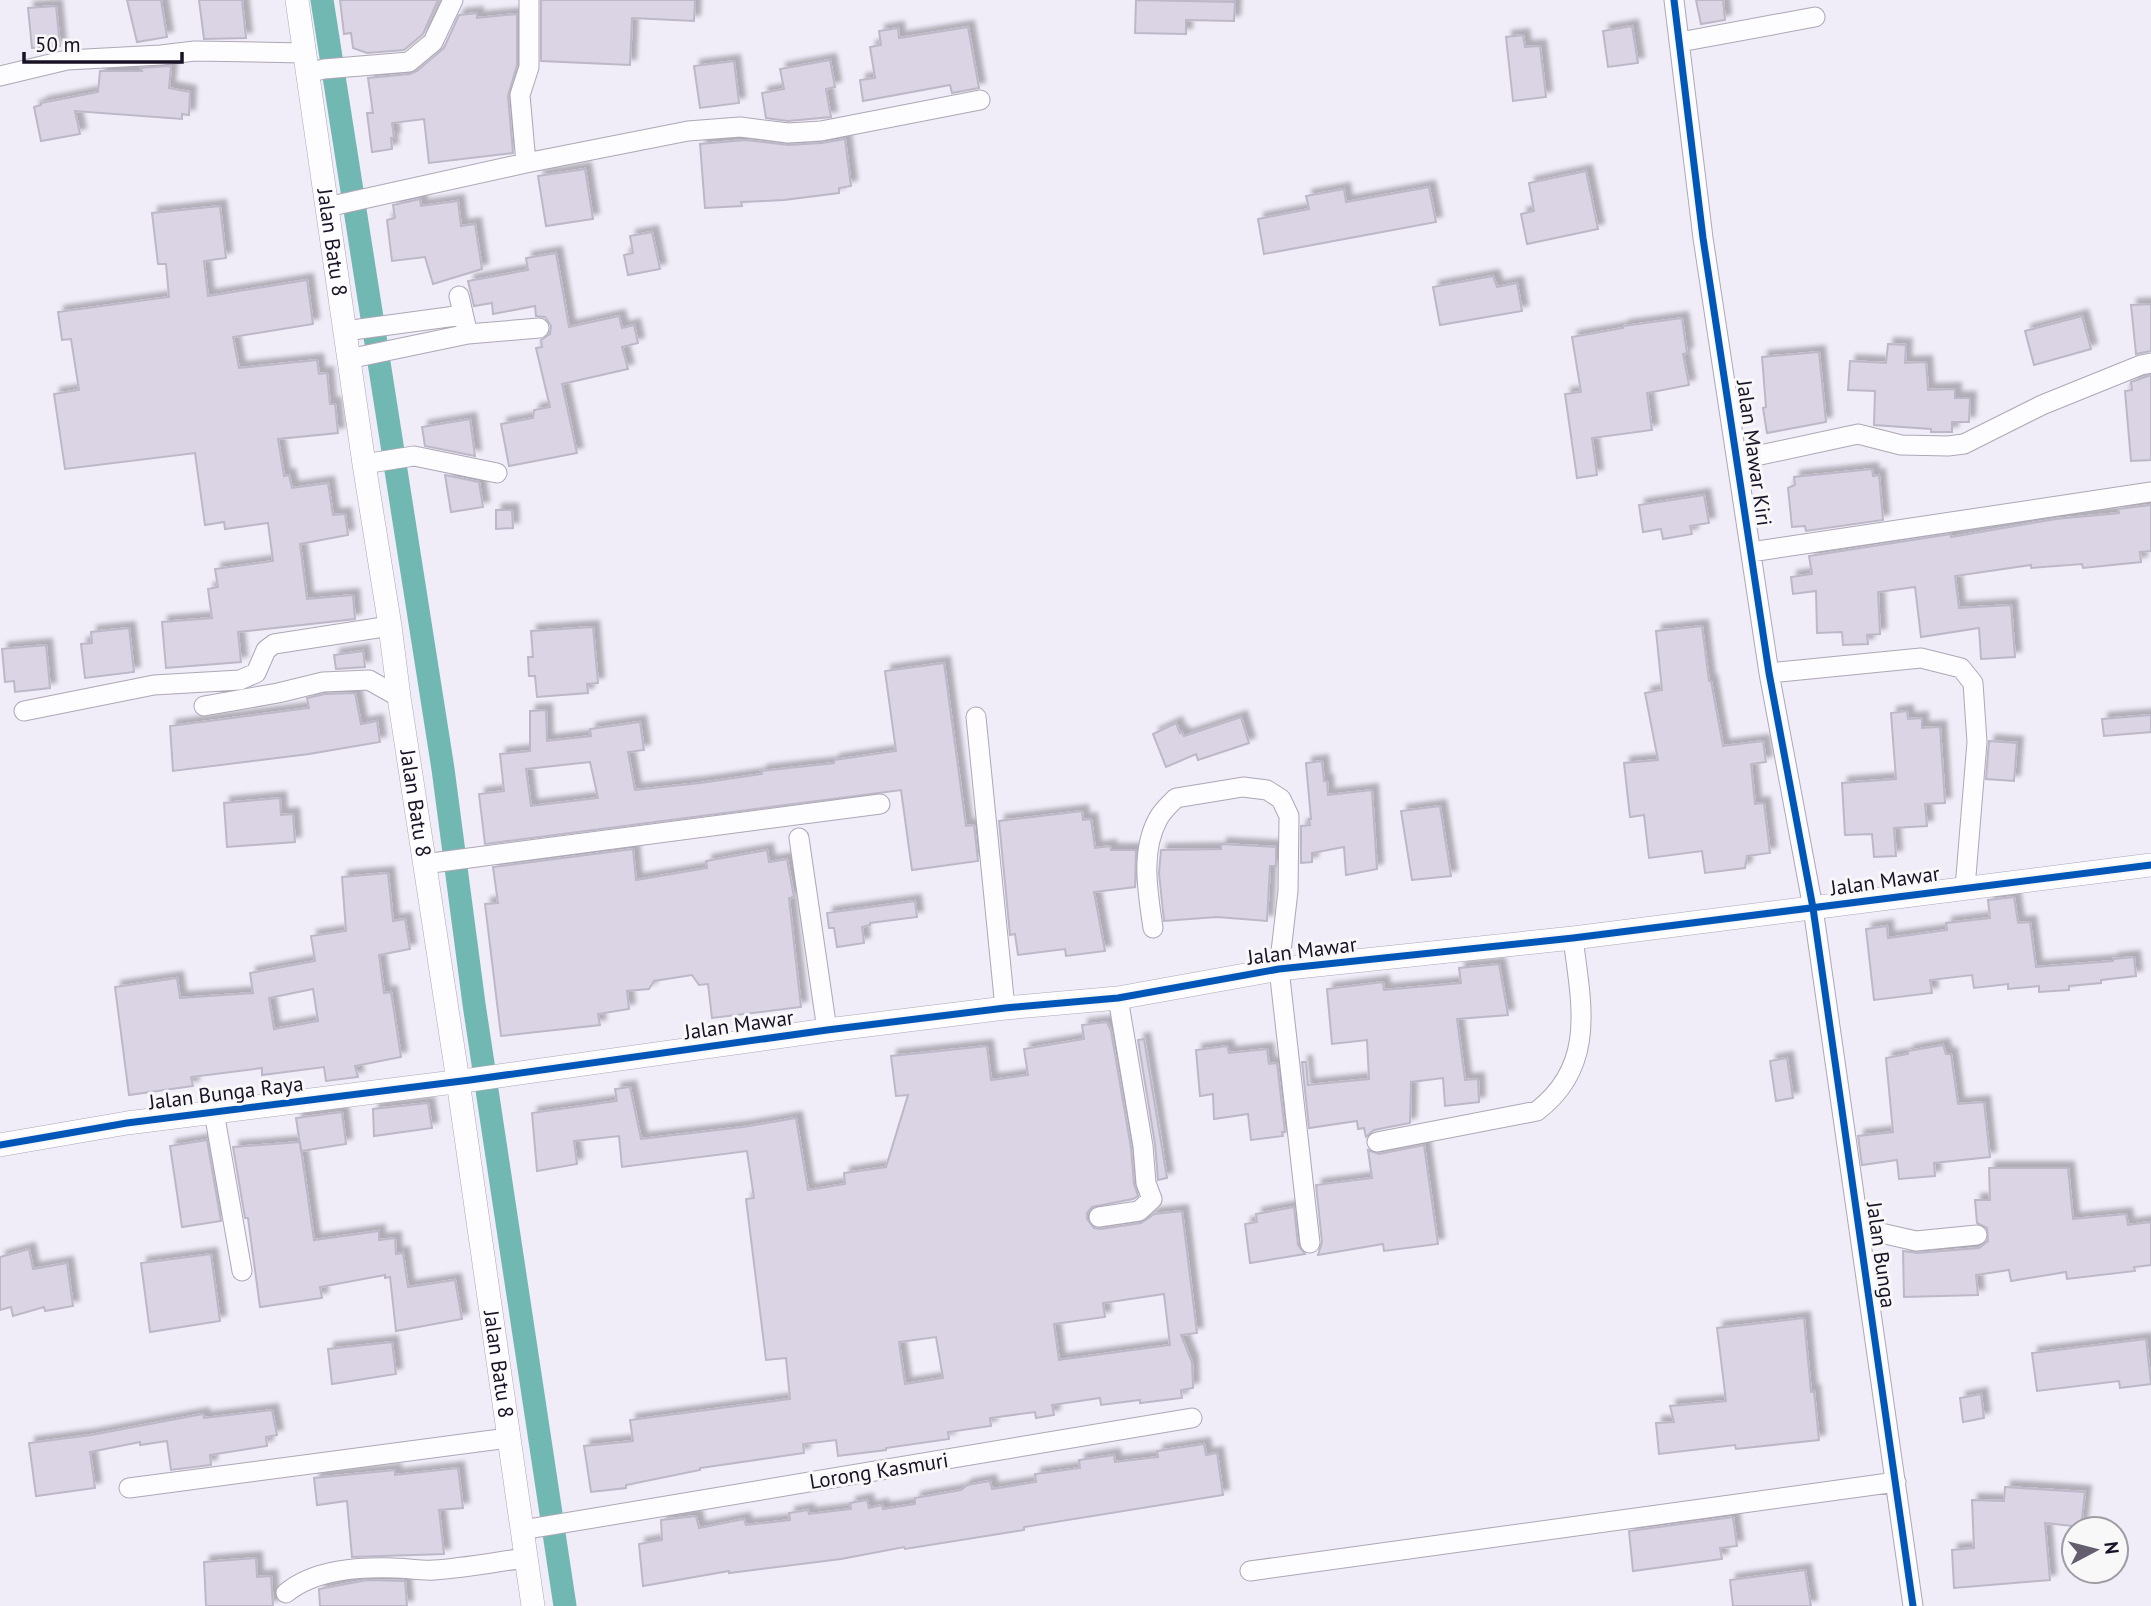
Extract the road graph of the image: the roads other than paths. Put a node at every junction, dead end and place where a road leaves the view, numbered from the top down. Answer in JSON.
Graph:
{"nodes":[{"id":1,"x":297,"y":0,"type":"edge"},
{"id":2,"x":453,"y":0,"type":"edge"},
{"id":3,"x":529,"y":0,"type":"edge"},
{"id":4,"x":1674,"y":0,"type":"edge"},
{"id":5,"x":1815,"y":17,"type":"dead end"},
{"id":6,"x":1680,"y":42,"type":"junction"},
{"id":7,"x":312,"y":65,"type":"junction"},
{"id":8,"x":0,"y":76,"type":"edge"},
{"id":9,"x":980,"y":100,"type":"dead end"},
{"id":10,"x":526,"y":163,"type":"junction"},
{"id":11,"x":334,"y":205,"type":"junction"},
{"id":12,"x":463,"y":315,"type":"junction"},
{"id":13,"x":539,"y":328,"type":"dead end"},
{"id":14,"x":353,"y":330,"type":"junction"},
{"id":15,"x":357,"y":357,"type":"junction"},
{"id":16,"x":2151,"y":363,"type":"edge"},
{"id":17,"x":1737,"y":460,"type":"junction"},
{"id":18,"x":373,"y":462,"type":"junction"},
{"id":19,"x":497,"y":473,"type":"dead end"},
{"id":20,"x":2151,"y":492,"type":"edge"},
{"id":21,"x":1751,"y":552,"type":"junction"},
{"id":22,"x":390,"y":626,"type":"junction"},
{"id":23,"x":1769,"y":673,"type":"junction"},
{"id":24,"x":398,"y":698,"type":"junction"},
{"id":25,"x":204,"y":706,"type":"dead end"},
{"id":26,"x":24,"y":711,"type":"dead end"},
{"id":27,"x":976,"y":717,"type":"dead end"},
{"id":28,"x":880,"y":804,"type":"dead end"},
{"id":29,"x":799,"y":838,"type":"dead end"},
{"id":30,"x":424,"y":864,"type":"junction"},
{"id":31,"x":2151,"y":865,"type":"edge"},
{"id":32,"x":1965,"y":888,"type":"junction"},
{"id":33,"x":1813,"y":908,"type":"junction"},
{"id":34,"x":1153,"y":928,"type":"dead end"},
{"id":35,"x":1573,"y":938,"type":"junction"},
{"id":36,"x":1279,"y":970,"type":"junction"},
{"id":37,"x":1118,"y":998,"type":"junction"},
{"id":38,"x":1005,"y":1008,"type":"junction"},
{"id":39,"x":827,"y":1030,"type":"junction"},
{"id":40,"x":464,"y":1081,"type":"junction"},
{"id":41,"x":214,"y":1112,"type":"junction"},
{"id":42,"x":1377,"y":1142,"type":"dead end"},
{"id":43,"x":0,"y":1145,"type":"edge"},
{"id":44,"x":1099,"y":1217,"type":"dead end"},
{"id":45,"x":1859,"y":1228,"type":"junction"},
{"id":46,"x":1977,"y":1235,"type":"dead end"},
{"id":47,"x":1310,"y":1242,"type":"dead end"},
{"id":48,"x":242,"y":1271,"type":"dead end"},
{"id":49,"x":1192,"y":1418,"type":"dead end"},
{"id":50,"x":508,"y":1438,"type":"junction"},
{"id":51,"x":1896,"y":1482,"type":"junction"},
{"id":52,"x":129,"y":1488,"type":"dead end"},
{"id":53,"x":529,"y":1529,"type":"junction"},
{"id":54,"x":526,"y":1558,"type":"junction"},
{"id":55,"x":1250,"y":1570,"type":"dead end"},
{"id":56,"x":286,"y":1593,"type":"dead end"},
{"id":57,"x":533,"y":1606,"type":"edge"},
{"id":58,"x":1913,"y":1606,"type":"edge"}],
"edges":[{"from":1,"to":7,"type":"street","name":"Jalan Batu 8"},
{"from":2,"to":7,"type":"street"},
{"from":3,"to":10,"type":"street"},
{"from":4,"to":6,"type":"street","name":"Jalan Mawar Kiri"},
{"from":5,"to":6,"type":"street"},
{"from":6,"to":17,"type":"street","name":"Jalan Mawar Kiri"},
{"from":7,"to":8,"type":"street"},
{"from":7,"to":11,"type":"street","name":"Jalan Batu 8"},
{"from":9,"to":10,"type":"street"},
{"from":10,"to":11,"type":"street"},
{"from":11,"to":14,"type":"street","name":"Jalan Batu 8"},
{"from":12,"to":13,"type":"street"},
{"from":12,"to":14,"type":"street"},
{"from":12,"to":15,"type":"street"},
{"from":14,"to":15,"type":"street","name":"Jalan Batu 8"},
{"from":15,"to":18,"type":"street","name":"Jalan Batu 8"},
{"from":16,"to":17,"type":"street"},
{"from":17,"to":21,"type":"street","name":"Jalan Mawar Kiri"},
{"from":18,"to":19,"type":"street"},
{"from":18,"to":22,"type":"street","name":"Jalan Batu 8"},
{"from":20,"to":21,"type":"street"},
{"from":21,"to":23,"type":"street","name":"Jalan Mawar Kiri"},
{"from":22,"to":24,"type":"street","name":"Jalan Batu 8"},
{"from":22,"to":26,"type":"street"},
{"from":23,"to":32,"type":"street"},
{"from":23,"to":33,"type":"street","name":"Jalan Mawar Kiri"},
{"from":24,"to":25,"type":"street"},
{"from":24,"to":30,"type":"street","name":"Jalan Batu 8"},
{"from":27,"to":38,"type":"street"},
{"from":28,"to":30,"type":"street"},
{"from":29,"to":39,"type":"street"},
{"from":30,"to":40,"type":"street","name":"Jalan Batu 8"},
{"from":31,"to":32,"type":"street","name":"Jalan Mawar"},
{"from":32,"to":33,"type":"street","name":"Jalan Mawar"},
{"from":33,"to":35,"type":"street","name":"Jalan Mawar"},
{"from":33,"to":45,"type":"street","name":"Jalan Bunga"},
{"from":34,"to":36,"type":"street"},
{"from":35,"to":36,"type":"street","name":"Jalan Mawar"},
{"from":35,"to":42,"type":"street"},
{"from":36,"to":37,"type":"street","name":"Jalan Mawar"},
{"from":36,"to":47,"type":"street"},
{"from":37,"to":38,"type":"street","name":"Jalan Mawar"},
{"from":37,"to":44,"type":"street"},
{"from":38,"to":39,"type":"street","name":"Jalan Mawar"},
{"from":39,"to":40,"type":"street","name":"Jalan Mawar"},
{"from":40,"to":41,"type":"street","name":"Jalan Bunga Raya"},
{"from":40,"to":50,"type":"street","name":"Jalan Batu 8"},
{"from":41,"to":43,"type":"street","name":"Jalan Bunga Raya"},
{"from":41,"to":48,"type":"street"},
{"from":45,"to":46,"type":"street"},
{"from":45,"to":51,"type":"street","name":"Jalan Bunga"},
{"from":49,"to":53,"type":"street","name":"Lorong Kasmuri"},
{"from":50,"to":52,"type":"street"},
{"from":50,"to":53,"type":"street","name":"Jalan Batu 8"},
{"from":51,"to":55,"type":"street"},
{"from":51,"to":58,"type":"street","name":"Jalan Bunga"},
{"from":53,"to":54,"type":"street","name":"Jalan Batu 8"},
{"from":54,"to":56,"type":"street"},
{"from":54,"to":57,"type":"street","name":"Jalan Batu 8"}]}
